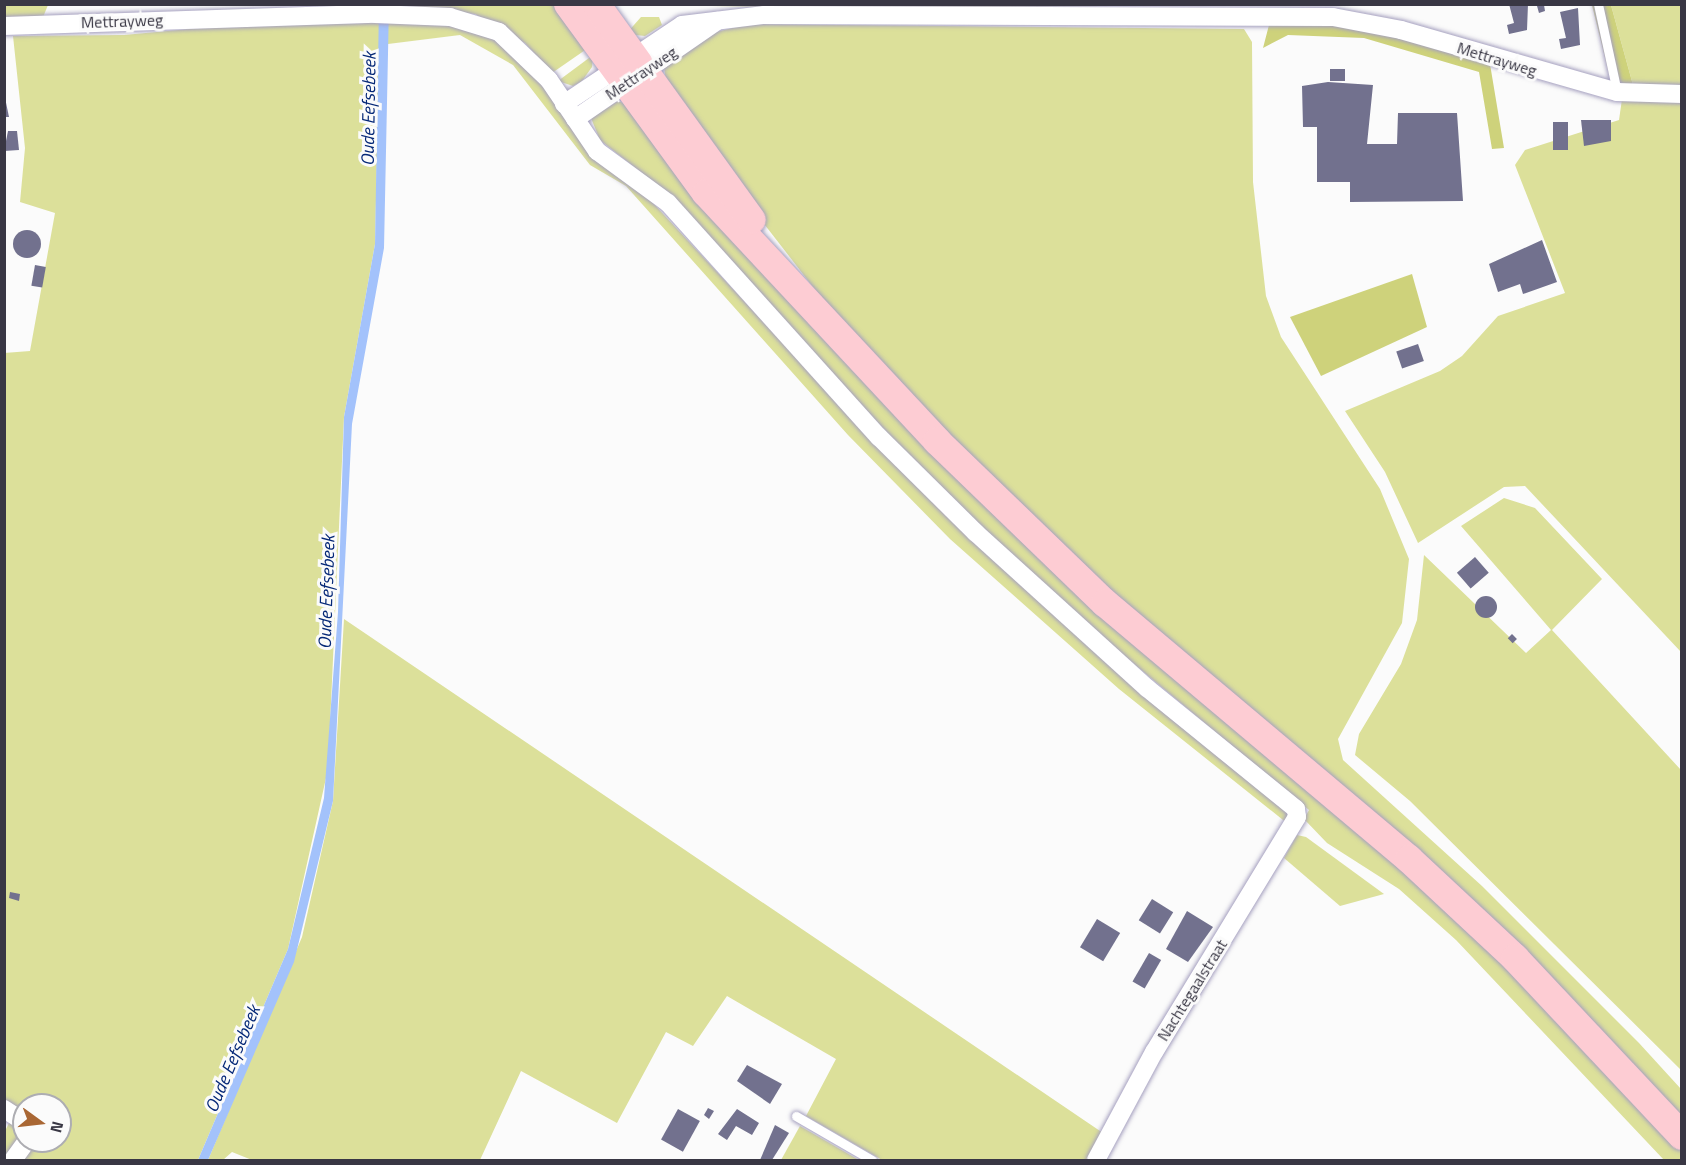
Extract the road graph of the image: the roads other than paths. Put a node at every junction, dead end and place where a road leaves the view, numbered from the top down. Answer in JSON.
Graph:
{"nodes":[{"id":1,"x":568,"y":4,"type":"edge"},
{"id":2,"x":596,"y":4,"type":"edge"},
{"id":3,"x":1598,"y":4,"type":"edge"},
{"id":4,"x":1273,"y":9,"type":"edge"},
{"id":5,"x":1314,"y":11,"type":"edge"},
{"id":6,"x":4,"y":26,"type":"edge"},
{"id":7,"x":628,"y":71,"type":"junction"},
{"id":8,"x":1617,"y":92,"type":"junction"},
{"id":9,"x":1682,"y":94,"type":"edge"},
{"id":10,"x":570,"y":111,"type":"junction"},
{"id":11,"x":796,"y":1116,"type":"dead end"},
{"id":12,"x":1682,"y":1136,"type":"edge"},
{"id":13,"x":872,"y":1161,"type":"edge"},
{"id":14,"x":1096,"y":1161,"type":"edge"}],
"edges":[{"from":1,"to":7,"type":"main road"},
{"from":2,"to":7,"type":"main road"},
{"from":3,"to":8,"type":"lane"},
{"from":4,"to":5,"type":"street","name":"Mettrayweg"},
{"from":4,"to":7,"type":"street","name":"Mettrayweg"},
{"from":5,"to":8,"type":"street","name":"Mettrayweg"},
{"from":6,"to":10,"type":"street","name":"Mettrayweg"},
{"from":7,"to":10,"type":"street","name":"Mettrayweg"},
{"from":7,"to":12,"type":"main road"},
{"from":8,"to":9,"type":"street","name":"Mettrayweg"},
{"from":10,"to":14,"type":"street","name":"Nachtegaalstraat"},
{"from":11,"to":13,"type":"lane"}]}
